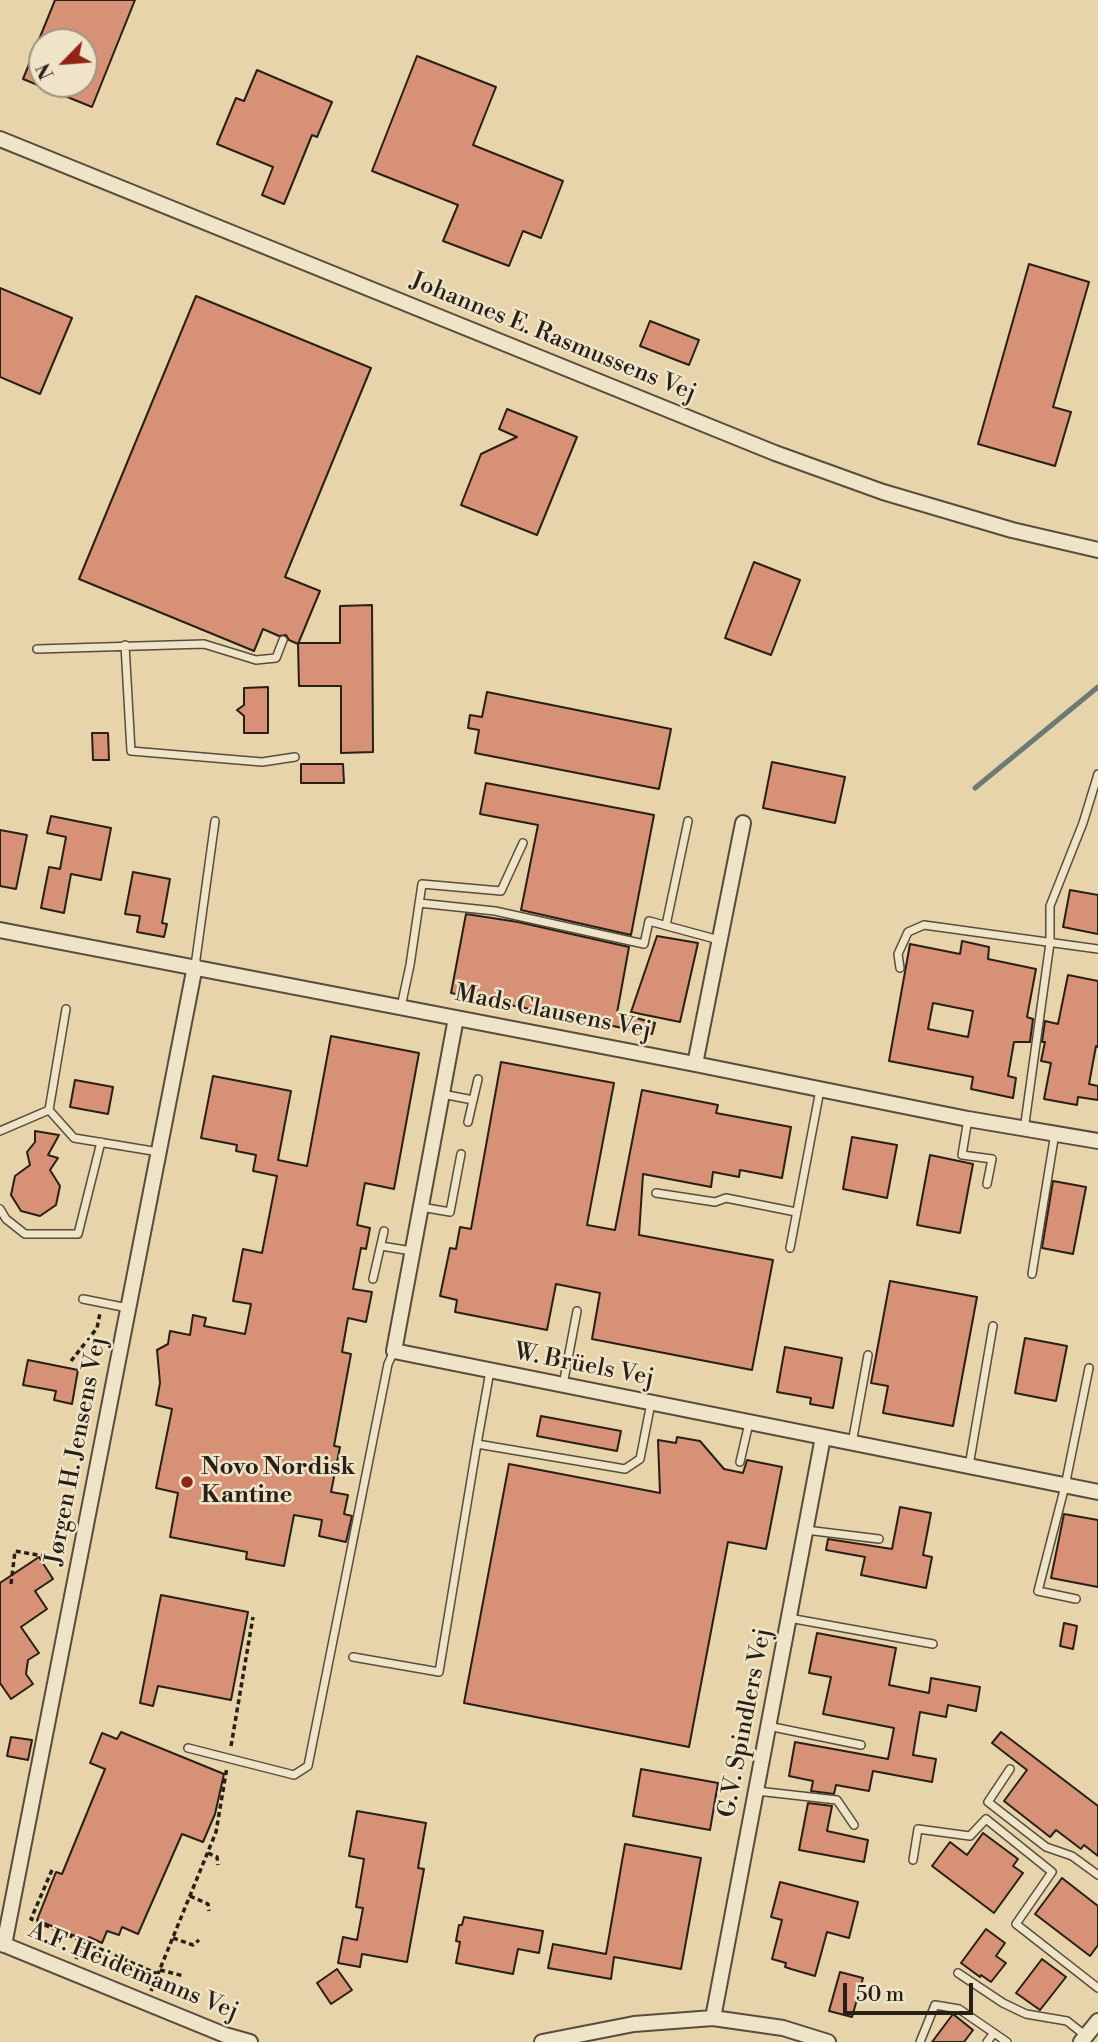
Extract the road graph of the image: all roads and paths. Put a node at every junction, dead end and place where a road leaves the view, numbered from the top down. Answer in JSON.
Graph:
{"nodes":[{"id":1,"x":0,"y":139,"type":"edge"},
{"id":2,"x":1098,"y":550,"type":"edge"},
{"id":3,"x":283,"y":640,"type":"dead end"},
{"id":4,"x":125,"y":645,"type":"junction"},
{"id":5,"x":37,"y":649,"type":"dead end"},
{"id":6,"x":295,"y":757,"type":"dead end"},
{"id":7,"x":1098,"y":774,"type":"edge"},
{"id":8,"x":215,"y":821,"type":"dead end"},
{"id":9,"x":688,"y":821,"type":"dead end"},
{"id":10,"x":743,"y":822,"type":"dead end"},
{"id":11,"x":523,"y":843,"type":"dead end"},
{"id":12,"x":419,"y":903,"type":"junction"},
{"id":13,"x":666,"y":925,"type":"junction"},
{"id":14,"x":0,"y":930,"type":"edge"},
{"id":15,"x":720,"y":940,"type":"junction"},
{"id":16,"x":1050,"y":943,"type":"junction"},
{"id":17,"x":1098,"y":949,"type":"edge"},
{"id":18,"x":195,"y":966,"type":"junction"},
{"id":19,"x":900,"y":968,"type":"dead end"},
{"id":20,"x":401,"y":1007,"type":"junction"},
{"id":21,"x":66,"y":1009,"type":"dead end"},
{"id":22,"x":456,"y":1018,"type":"junction"},
{"id":23,"x":695,"y":1064,"type":"junction"},
{"id":24,"x":478,"y":1079,"type":"dead end"},
{"id":25,"x":820,"y":1089,"type":"junction"},
{"id":26,"x":442,"y":1094,"type":"junction"},
{"id":27,"x":473,"y":1100,"type":"junction"},
{"id":28,"x":49,"y":1110,"type":"junction"},
{"id":29,"x":968,"y":1119,"type":"junction"},
{"id":30,"x":468,"y":1122,"type":"dead end"},
{"id":31,"x":1024,"y":1130,"type":"junction"},
{"id":32,"x":0,"y":1131,"type":"edge"},
{"id":33,"x":1055,"y":1133,"type":"junction"},
{"id":34,"x":1098,"y":1141,"type":"edge"},
{"id":35,"x":101,"y":1142,"type":"junction"},
{"id":36,"x":159,"y":1152,"type":"junction"},
{"id":37,"x":461,"y":1154,"type":"dead end"},
{"id":38,"x":987,"y":1184,"type":"dead end"},
{"id":39,"x":656,"y":1193,"type":"dead end"},
{"id":40,"x":421,"y":1207,"type":"junction"},
{"id":41,"x":0,"y":1209,"type":"edge"},
{"id":42,"x":796,"y":1212,"type":"junction"},
{"id":43,"x":384,"y":1231,"type":"dead end"},
{"id":44,"x":381,"y":1246,"type":"junction"},
{"id":45,"x":790,"y":1248,"type":"dead end"},
{"id":46,"x":413,"y":1251,"type":"junction"},
{"id":47,"x":1032,"y":1274,"type":"dead end"},
{"id":48,"x":373,"y":1279,"type":"dead end"},
{"id":49,"x":83,"y":1299,"type":"dead end"},
{"id":50,"x":102,"y":1303,"type":"junction"},
{"id":51,"x":128,"y":1308,"type":"junction"},
{"id":52,"x":578,"y":1311,"type":"dead end"},
{"id":53,"x":993,"y":1326,"type":"dead end"},
{"id":54,"x":394,"y":1351,"type":"junction"},
{"id":55,"x":868,"y":1355,"type":"dead end"},
{"id":56,"x":71,"y":1361,"type":"dead end"},
{"id":57,"x":1088,"y":1368,"type":"dead end"},
{"id":58,"x":490,"y":1371,"type":"junction"},
{"id":59,"x":562,"y":1385,"type":"junction"},
{"id":60,"x":652,"y":1402,"type":"junction"},
{"id":61,"x":750,"y":1422,"type":"junction"},
{"id":62,"x":823,"y":1437,"type":"junction"},
{"id":63,"x":852,"y":1443,"type":"junction"},
{"id":64,"x":477,"y":1444,"type":"junction"},
{"id":65,"x":740,"y":1462,"type":"dead end"},
{"id":66,"x":969,"y":1466,"type":"junction"},
{"id":67,"x":1065,"y":1486,"type":"junction"},
{"id":68,"x":1098,"y":1492,"type":"edge"},
{"id":69,"x":805,"y":1530,"type":"junction"},
{"id":70,"x":879,"y":1539,"type":"dead end"},
{"id":71,"x":37,"y":1547,"type":"dead end"},
{"id":72,"x":35,"y":1555,"type":"junction"},
{"id":73,"x":78,"y":1563,"type":"junction"},
{"id":74,"x":11,"y":1584,"type":"dead end"},
{"id":75,"x":1076,"y":1599,"type":"dead end"},
{"id":76,"x":253,"y":1617,"type":"dead end"},
{"id":77,"x":789,"y":1618,"type":"junction"},
{"id":78,"x":933,"y":1644,"type":"dead end"},
{"id":79,"x":353,"y":1657,"type":"dead end"},
{"id":80,"x":768,"y":1726,"type":"junction"},
{"id":81,"x":861,"y":1745,"type":"dead end"},
{"id":82,"x":188,"y":1748,"type":"dead end"},
{"id":83,"x":229,"y":1758,"type":"junction"},
{"id":84,"x":1010,"y":1769,"type":"dead end"},
{"id":85,"x":756,"y":1791,"type":"junction"},
{"id":86,"x":854,"y":1825,"type":"dead end"},
{"id":87,"x":207,"y":1853,"type":"junction"},
{"id":88,"x":913,"y":1860,"type":"dead end"},
{"id":89,"x":218,"y":1866,"type":"dead end"},
{"id":90,"x":52,"y":1870,"type":"dead end"},
{"id":91,"x":1098,"y":1875,"type":"edge"},
{"id":92,"x":190,"y":1896,"type":"junction"},
{"id":93,"x":209,"y":1911,"type":"dead end"},
{"id":94,"x":173,"y":1938,"type":"junction"},
{"id":95,"x":199,"y":1940,"type":"dead end"},
{"id":96,"x":2,"y":1944,"type":"edge"},
{"id":97,"x":159,"y":1972,"type":"junction"},
{"id":98,"x":958,"y":1973,"type":"dead end"},
{"id":99,"x":184,"y":1976,"type":"dead end"},
{"id":100,"x":1098,"y":1988,"type":"edge"},
{"id":101,"x":146,"y":2003,"type":"junction"},
{"id":102,"x":713,"y":2018,"type":"junction"},
{"id":103,"x":1092,"y":2030,"type":"edge"},
{"id":104,"x":993,"y":2033,"type":"junction"},
{"id":105,"x":224,"y":2038,"type":"edge"},
{"id":106,"x":250,"y":2042,"type":"edge"},
{"id":107,"x":542,"y":2042,"type":"edge"},
{"id":108,"x":828,"y":2042,"type":"edge"},
{"id":109,"x":920,"y":2042,"type":"edge"},
{"id":110,"x":987,"y":2042,"type":"edge"},
{"id":111,"x":1007,"y":2042,"type":"edge"}],
"edges":[{"from":1,"to":2,"type":"street","name":"Johannes E. Rasmussens Vej"},
{"from":3,"to":4,"type":"lane"},
{"from":4,"to":5,"type":"lane"},
{"from":4,"to":6,"type":"lane"},
{"from":7,"to":16,"type":"lane"},
{"from":8,"to":18,"type":"lane"},
{"from":9,"to":13,"type":"lane"},
{"from":10,"to":15,"type":"street"},
{"from":11,"to":12,"type":"lane"},
{"from":12,"to":13,"type":"lane"},
{"from":12,"to":20,"type":"lane"},
{"from":13,"to":15,"type":"lane"},
{"from":14,"to":18,"type":"street","name":"Mads Clausens Vej"},
{"from":15,"to":23,"type":"street"},
{"from":16,"to":17,"type":"lane"},
{"from":16,"to":19,"type":"lane"},
{"from":16,"to":31,"type":"lane"},
{"from":18,"to":20,"type":"street","name":"Mads Clausens Vej"},
{"from":18,"to":36,"type":"street","name":"Jørgen H. Jensens Vej"},
{"from":20,"to":22,"type":"street","name":"Mads Clausens Vej"},
{"from":21,"to":28,"type":"lane"},
{"from":22,"to":23,"type":"street","name":"Mads Clausens Vej"},
{"from":22,"to":26,"type":"street"},
{"from":23,"to":25,"type":"street","name":"Mads Clausens Vej"},
{"from":24,"to":27,"type":"lane"},
{"from":25,"to":29,"type":"street","name":"Mads Clausens Vej"},
{"from":25,"to":42,"type":"lane"},
{"from":26,"to":27,"type":"lane"},
{"from":26,"to":40,"type":"street"},
{"from":27,"to":30,"type":"lane"},
{"from":28,"to":32,"type":"lane"},
{"from":28,"to":35,"type":"lane"},
{"from":29,"to":31,"type":"street","name":"Mads Clausens Vej"},
{"from":29,"to":38,"type":"lane"},
{"from":31,"to":33,"type":"street","name":"Mads Clausens Vej"},
{"from":33,"to":34,"type":"street","name":"Mads Clausens Vej"},
{"from":33,"to":47,"type":"lane"},
{"from":35,"to":36,"type":"lane"},
{"from":35,"to":41,"type":"lane"},
{"from":36,"to":51,"type":"street","name":"Jørgen H. Jensens Vej"},
{"from":37,"to":40,"type":"lane"},
{"from":39,"to":42,"type":"lane"},
{"from":40,"to":46,"type":"street"},
{"from":42,"to":45,"type":"lane"},
{"from":43,"to":44,"type":"lane"},
{"from":44,"to":46,"type":"lane"},
{"from":44,"to":48,"type":"lane"},
{"from":46,"to":54,"type":"street"},
{"from":49,"to":50,"type":"lane"},
{"from":50,"to":51,"type":"lane"},
{"from":50,"to":56,"type":"path"},
{"from":51,"to":73,"type":"street","name":"Jørgen H. Jensens Vej"},
{"from":52,"to":59,"type":"lane"},
{"from":53,"to":66,"type":"lane"},
{"from":54,"to":58,"type":"street","name":"W. Brüels Vej"},
{"from":54,"to":83,"type":"lane"},
{"from":55,"to":63,"type":"lane"},
{"from":57,"to":67,"type":"lane"},
{"from":58,"to":59,"type":"street","name":"W. Brüels Vej"},
{"from":58,"to":64,"type":"lane"},
{"from":59,"to":60,"type":"street","name":"W. Brüels Vej"},
{"from":60,"to":61,"type":"street","name":"W. Brüels Vej"},
{"from":60,"to":64,"type":"lane"},
{"from":61,"to":62,"type":"street","name":"W. Brüels Vej"},
{"from":61,"to":65,"type":"lane"},
{"from":62,"to":63,"type":"street","name":"W. Brüels Vej"},
{"from":62,"to":69,"type":"street","name":"G.V. Spindlers Vej"},
{"from":63,"to":66,"type":"street","name":"W. Brüels Vej"},
{"from":64,"to":79,"type":"lane"},
{"from":66,"to":67,"type":"street","name":"W. Brüels Vej"},
{"from":67,"to":68,"type":"street","name":"W. Brüels Vej"},
{"from":67,"to":75,"type":"lane"},
{"from":69,"to":70,"type":"lane"},
{"from":69,"to":77,"type":"street","name":"G.V. Spindlers Vej"},
{"from":71,"to":72,"type":"path"},
{"from":72,"to":73,"type":"path"},
{"from":72,"to":74,"type":"path"},
{"from":73,"to":96,"type":"street","name":"Jørgen H. Jensens Vej"},
{"from":76,"to":83,"type":"path"},
{"from":77,"to":78,"type":"lane"},
{"from":77,"to":80,"type":"street","name":"G.V. Spindlers Vej"},
{"from":80,"to":81,"type":"lane"},
{"from":80,"to":85,"type":"street","name":"G.V. Spindlers Vej"},
{"from":82,"to":83,"type":"lane"},
{"from":83,"to":87,"type":"path"},
{"from":84,"to":91,"type":"lane"},
{"from":85,"to":86,"type":"lane"},
{"from":85,"to":102,"type":"street","name":"G.V. Spindlers Vej"},
{"from":87,"to":89,"type":"path"},
{"from":87,"to":92,"type":"path"},
{"from":88,"to":100,"type":"lane"},
{"from":90,"to":97,"type":"path"},
{"from":92,"to":93,"type":"path"},
{"from":92,"to":94,"type":"path"},
{"from":94,"to":95,"type":"path"},
{"from":94,"to":97,"type":"path"},
{"from":96,"to":101,"type":"street","name":"A.F. Heidemanns Vej"},
{"from":97,"to":99,"type":"path"},
{"from":97,"to":101,"type":"path"},
{"from":98,"to":103,"type":"lane"},
{"from":101,"to":105,"type":"street","name":"A.F. Heidemanns Vej"},
{"from":102,"to":107,"type":"street"},
{"from":102,"to":108,"type":"street"},
{"from":104,"to":109,"type":"lane"},
{"from":104,"to":110,"type":"lane"},
{"from":104,"to":111,"type":"lane"},
{"from":105,"to":106,"type":"street","name":"A.F. Heidemanns Vej"}]}
